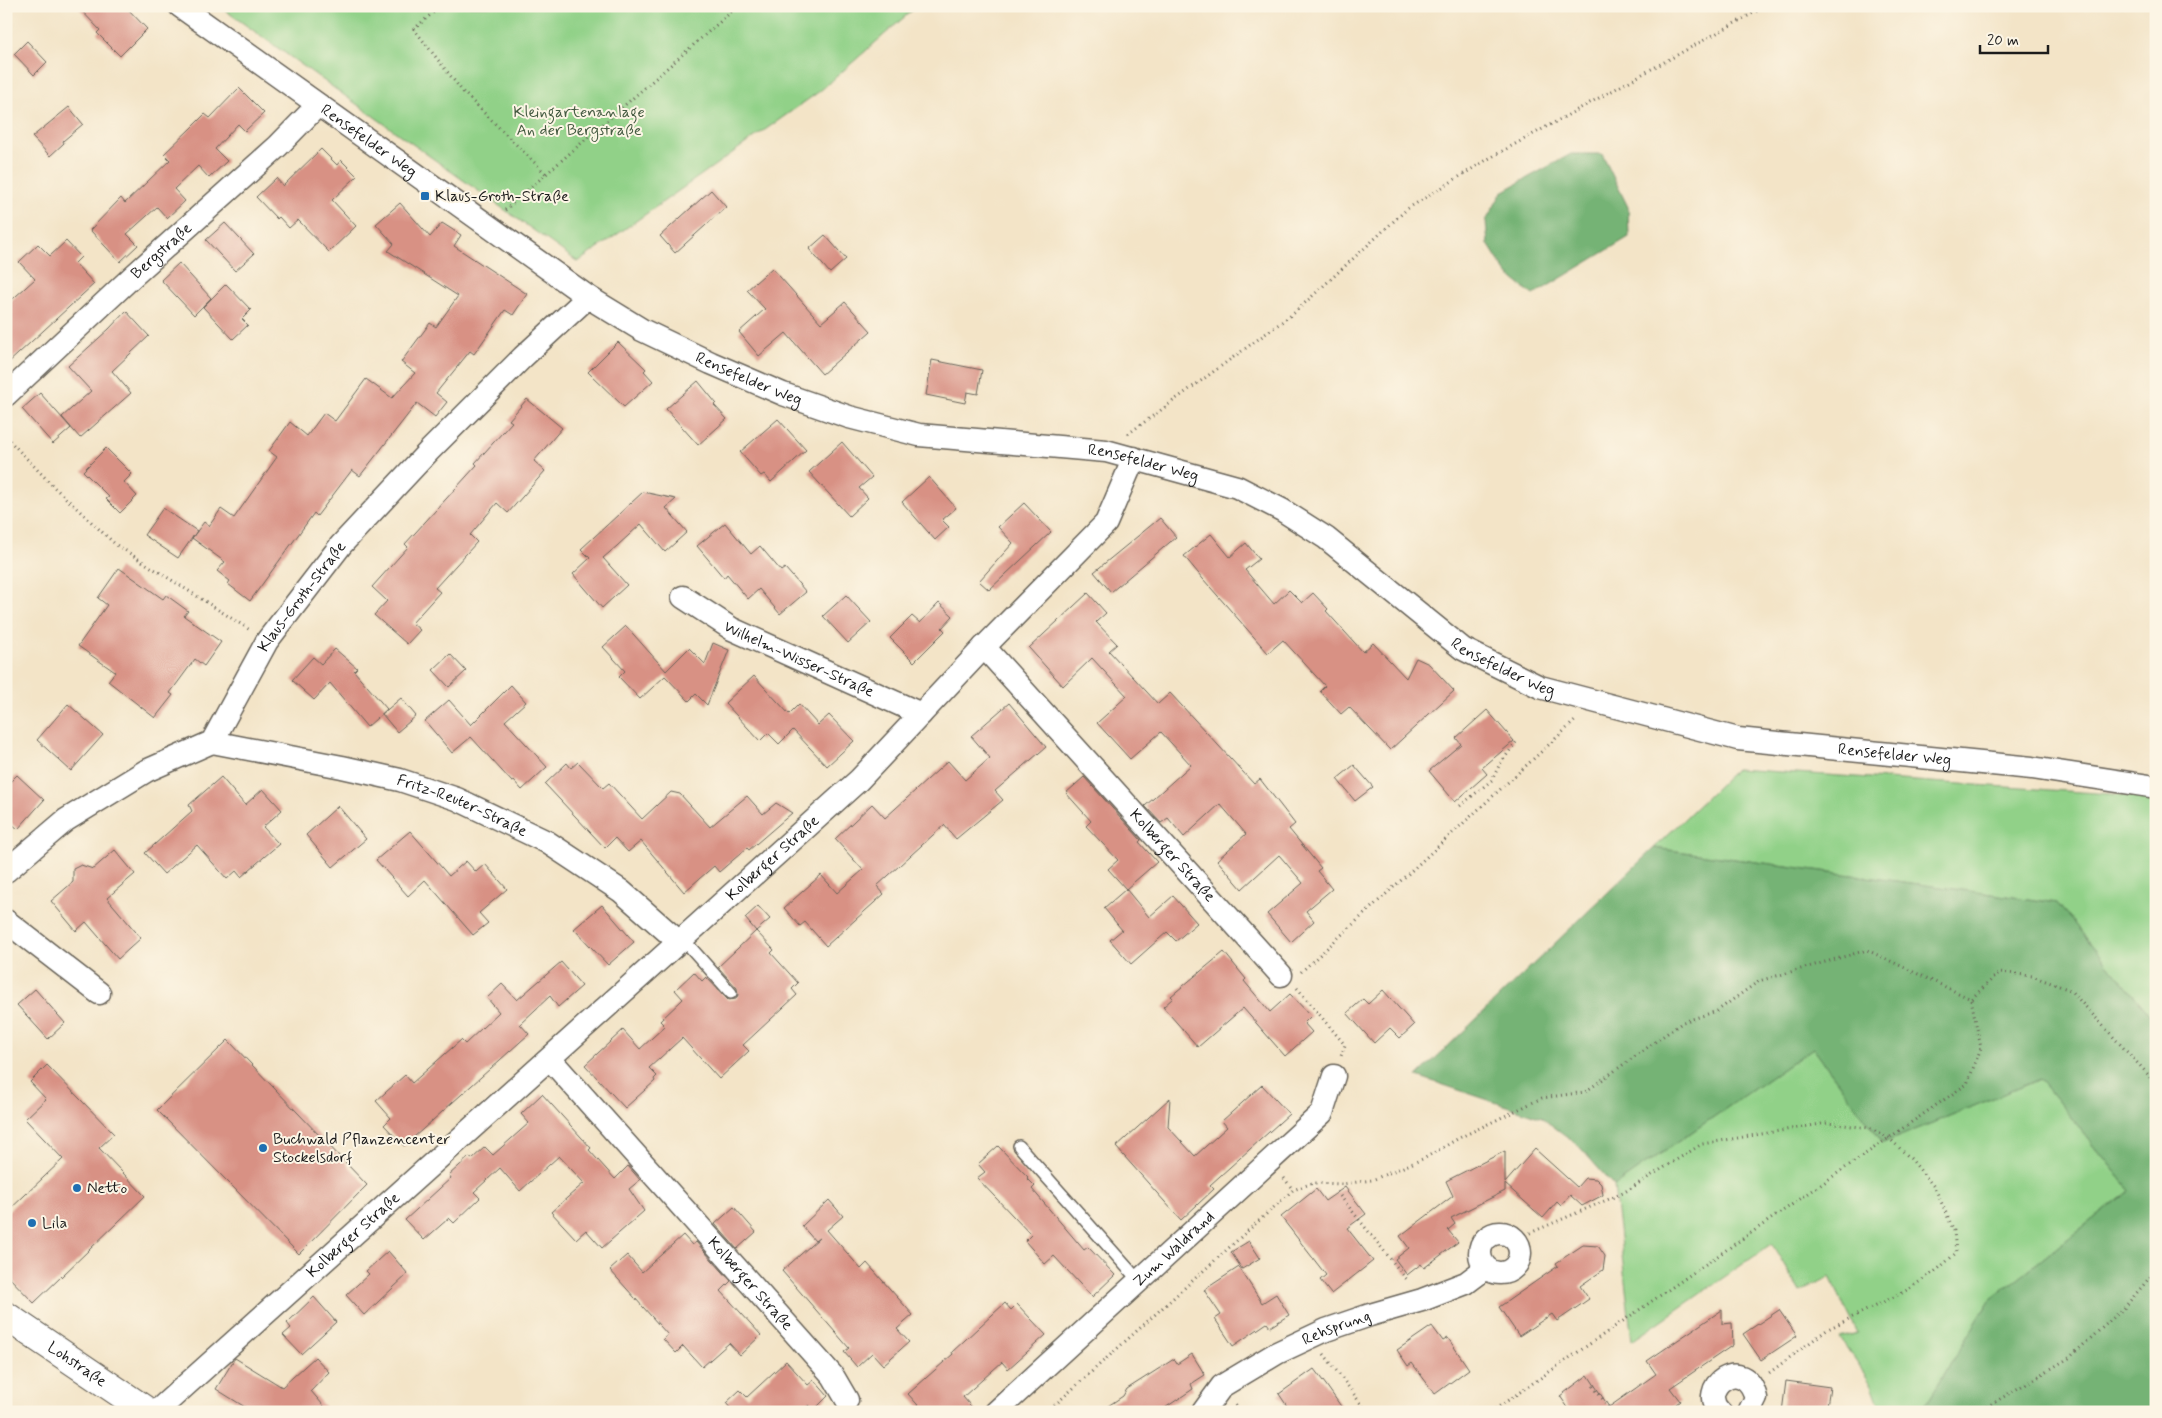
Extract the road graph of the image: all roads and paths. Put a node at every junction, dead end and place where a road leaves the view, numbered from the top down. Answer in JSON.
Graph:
{"nodes":[{"id":1,"x":180,"y":6,"type":"edge"},
{"id":2,"x":441,"y":6,"type":"edge"},
{"id":3,"x":738,"y":6,"type":"edge"},
{"id":4,"x":1766,"y":6,"type":"edge"},
{"id":5,"x":318,"y":105,"type":"junction"},
{"id":6,"x":546,"y":174,"type":"junction"},
{"id":7,"x":488,"y":225,"type":"junction"},
{"id":8,"x":588,"y":297,"type":"junction"},
{"id":9,"x":6,"y":395,"type":"edge"},
{"id":10,"x":6,"y":437,"type":"edge"},
{"id":11,"x":1106,"y":450,"type":"junction"},
{"id":12,"x":1134,"y":458,"type":"junction"},
{"id":13,"x":683,"y":597,"type":"dead end"},
{"id":14,"x":267,"y":641,"type":"junction"},
{"id":15,"x":984,"y":647,"type":"junction"},
{"id":16,"x":1596,"y":702,"type":"junction"},
{"id":17,"x":921,"y":714,"type":"junction"},
{"id":18,"x":1517,"y":741,"type":"dead end"},
{"id":19,"x":212,"y":742,"type":"junction"},
{"id":20,"x":2156,"y":787,"type":"edge"},
{"id":21,"x":1460,"y":806,"type":"dead end"},
{"id":22,"x":6,"y":871,"type":"edge"},
{"id":23,"x":6,"y":921,"type":"edge"},
{"id":24,"x":681,"y":940,"type":"junction"},
{"id":25,"x":1286,"y":979,"type":"junction"},
{"id":26,"x":731,"y":992,"type":"dead end"},
{"id":27,"x":99,"y":993,"type":"dead end"},
{"id":28,"x":1971,"y":998,"type":"junction"},
{"id":29,"x":550,"y":1059,"type":"junction"},
{"id":30,"x":1334,"y":1076,"type":"joint"},
{"id":31,"x":2156,"y":1083,"type":"edge"},
{"id":32,"x":1889,"y":1138,"type":"junction"},
{"id":33,"x":1019,"y":1146,"type":"dead end"},
{"id":34,"x":1337,"y":1192,"type":"dead end"},
{"id":35,"x":1516,"y":1239,"type":"junction"},
{"id":36,"x":1486,"y":1268,"type":"junction"},
{"id":37,"x":2156,"y":1270,"type":"edge"},
{"id":38,"x":1139,"y":1280,"type":"junction"},
{"id":39,"x":1422,"y":1300,"type":"junction"},
{"id":40,"x":6,"y":1316,"type":"edge"},
{"id":41,"x":1312,"y":1337,"type":"junction"},
{"id":42,"x":1593,"y":1386,"type":"dead end"},
{"id":43,"x":1753,"y":1386,"type":"junction"},
{"id":44,"x":847,"y":1400,"type":"dead end"},
{"id":45,"x":1717,"y":1411,"type":"edge"},
{"id":46,"x":148,"y":1412,"type":"edge"},
{"id":47,"x":156,"y":1412,"type":"edge"},
{"id":48,"x":996,"y":1412,"type":"edge"},
{"id":49,"x":1047,"y":1412,"type":"edge"},
{"id":50,"x":1203,"y":1412,"type":"edge"},
{"id":51,"x":1367,"y":1412,"type":"edge"},
{"id":52,"x":1491,"y":1412,"type":"edge"},
{"id":53,"x":1612,"y":1412,"type":"edge"},
{"id":54,"x":1749,"y":1412,"type":"edge"},
{"id":55,"x":1978,"y":1412,"type":"edge"}],
"edges":[{"from":1,"to":5,"type":"street","name":"Rensefelder Weg"},
{"from":2,"to":6,"type":"path"},
{"from":3,"to":6,"type":"path"},
{"from":4,"to":11,"type":"path"},
{"from":5,"to":7,"type":"street","name":"Rensefelder Weg"},
{"from":5,"to":9,"type":"street","name":"Bergstraße"},
{"from":6,"to":7,"type":"path"},
{"from":7,"to":8,"type":"street","name":"Rensefelder Weg"},
{"from":8,"to":11,"type":"street","name":"Rensefelder Weg"},
{"from":8,"to":14,"type":"street","name":"Klaus-Groth-Straße"},
{"from":10,"to":14,"type":"path"},
{"from":11,"to":12,"type":"street","name":"Rensefelder Weg"},
{"from":12,"to":15,"type":"street","name":"Kolberger Straße"},
{"from":12,"to":16,"type":"street","name":"Rensefelder Weg"},
{"from":13,"to":17,"type":"street","name":"Wilhelm-Wisser-Straße"},
{"from":14,"to":19,"type":"street","name":"Klaus-Groth-Straße"},
{"from":15,"to":17,"type":"street","name":"Kolberger Straße"},
{"from":15,"to":25,"type":"street","name":"Kolberger Straße"},
{"from":16,"to":20,"type":"street","name":"Rensefelder Weg"},
{"from":16,"to":25,"type":"path"},
{"from":17,"to":24,"type":"street","name":"Kolberger Straße"},
{"from":18,"to":21,"type":"path"},
{"from":19,"to":22,"type":"street"},
{"from":19,"to":24,"type":"street","name":"Fritz-Reuter-Straße"},
{"from":23,"to":27,"type":"street"},
{"from":24,"to":26,"type":"lane"},
{"from":24,"to":29,"type":"street","name":"Kolberger Straße"},
{"from":25,"to":30,"type":"path"},
{"from":28,"to":31,"type":"path"},
{"from":28,"to":32,"type":"path"},
{"from":28,"to":49,"type":"path"},
{"from":29,"to":44,"type":"street","name":"Kolberger Straße"},
{"from":29,"to":47,"type":"street","name":"Kolberger Straße"},
{"from":30,"to":38,"type":"street","name":"Zum Waldrand"},
{"from":32,"to":35,"type":"path"},
{"from":32,"to":43,"type":"path"},
{"from":32,"to":52,"type":"path"},
{"from":33,"to":38,"type":"lane"},
{"from":34,"to":39,"type":"path"},
{"from":35,"to":36,"type":"street"},
{"from":35,"to":36,"type":"street"},
{"from":36,"to":39,"type":"street","name":"Rehsprung"},
{"from":37,"to":55,"type":"path"},
{"from":38,"to":48,"type":"street","name":"Zum Waldrand"},
{"from":39,"to":41,"type":"street","name":"Rehsprung"},
{"from":40,"to":46,"type":"main road","name":"Lohstraße"},
{"from":41,"to":50,"type":"street","name":"Rehsprung"},
{"from":41,"to":51,"type":"path"},
{"from":42,"to":53,"type":"path"},
{"from":43,"to":45,"type":"street"},
{"from":43,"to":54,"type":"street"}]}
